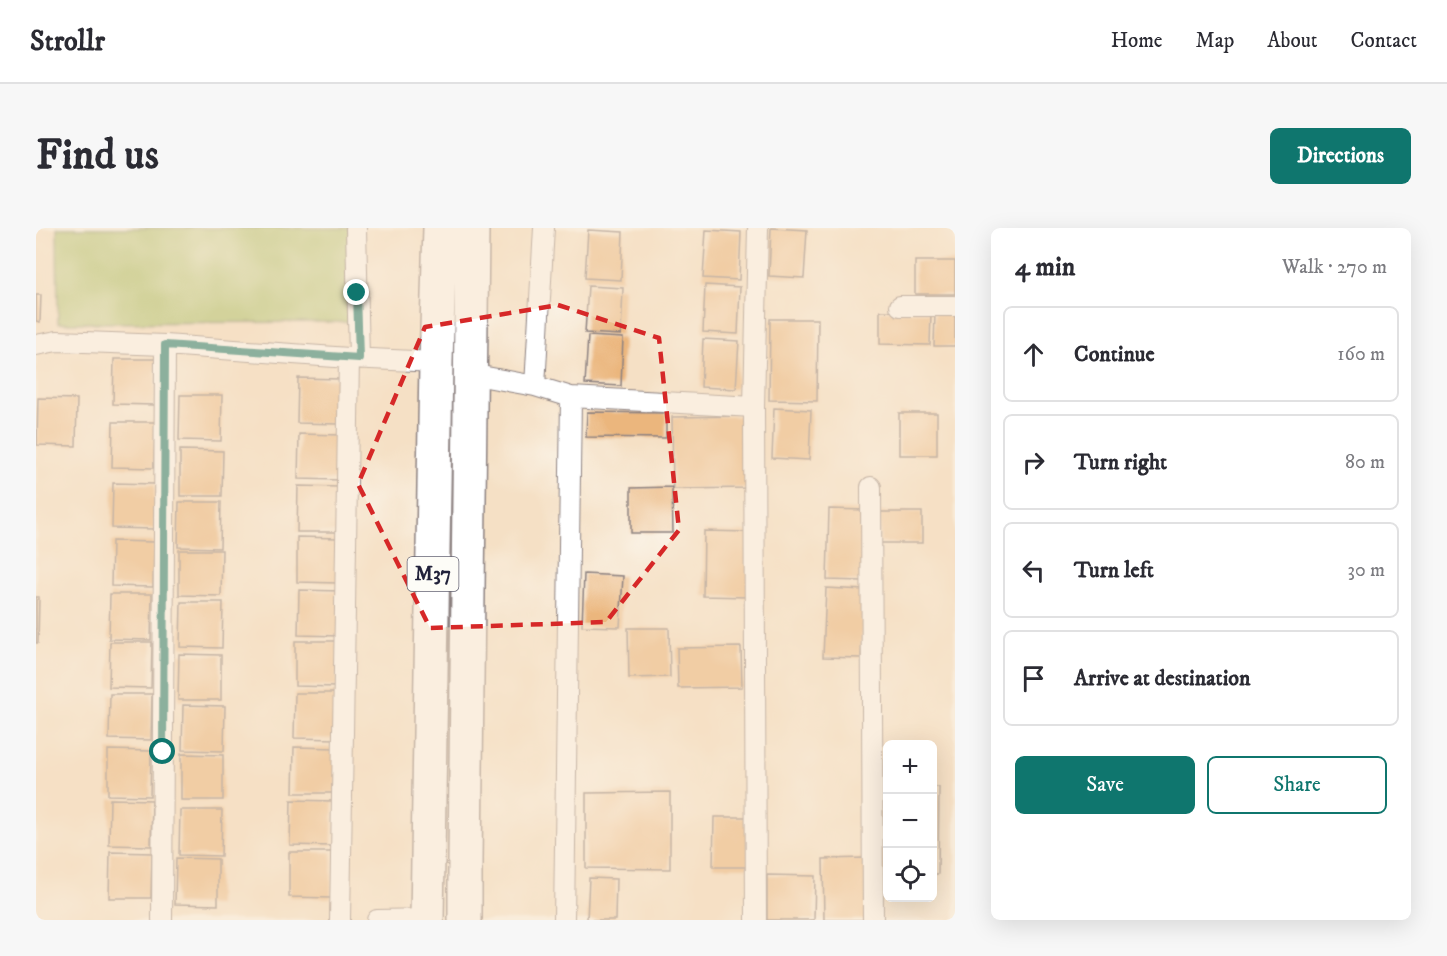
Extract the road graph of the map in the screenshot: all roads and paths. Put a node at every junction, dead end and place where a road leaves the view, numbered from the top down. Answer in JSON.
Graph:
{"nodes":[{"id":1,"x":356,"y":228,"type":"edge"},
{"id":2,"x":440,"y":228,"type":"edge"},
{"id":3,"x":472,"y":228,"type":"edge"},
{"id":4,"x":544,"y":228,"type":"edge"},
{"id":5,"x":758,"y":228,"type":"edge"},
{"id":6,"x":455,"y":264,"type":"junction"},
{"id":7,"x":900,"y":306,"type":"dead end"},
{"id":8,"x":955,"y":306,"type":"edge"},
{"id":9,"x":36,"y":345,"type":"edge"},
{"id":10,"x":165,"y":345,"type":"junction"},
{"id":11,"x":354,"y":358,"type":"junction"},
{"id":12,"x":436,"y":362,"type":"junction"},
{"id":13,"x":470,"y":375,"type":"junction"},
{"id":14,"x":535,"y":386,"type":"junction"},
{"id":15,"x":571,"y":397,"type":"junction"},
{"id":16,"x":754,"y":407,"type":"junction"},
{"id":17,"x":871,"y":488,"type":"dead end"},
{"id":18,"x":162,"y":920,"type":"edge"},
{"id":19,"x":340,"y":920,"type":"edge"},
{"id":20,"x":377,"y":920,"type":"edge"},
{"id":21,"x":427,"y":920,"type":"edge"},
{"id":22,"x":465,"y":920,"type":"edge"},
{"id":23,"x":564,"y":920,"type":"edge"},
{"id":24,"x":756,"y":920,"type":"edge"},
{"id":25,"x":873,"y":920,"type":"edge"}],
"edges":[{"from":1,"to":11,"type":"street"},
{"from":2,"to":6,"type":"highway","number":"M37"},
{"from":3,"to":6,"type":"highway","number":"M37"},
{"from":4,"to":14,"type":"street"},
{"from":5,"to":16,"type":"street"},
{"from":6,"to":12,"type":"highway","number":"M37"},
{"from":6,"to":13,"type":"highway","number":"M37"},
{"from":7,"to":8,"type":"street"},
{"from":9,"to":10,"type":"street"},
{"from":10,"to":11,"type":"street"},
{"from":10,"to":18,"type":"street"},
{"from":11,"to":12,"type":"street"},
{"from":11,"to":19,"type":"street"},
{"from":12,"to":21,"type":"highway","number":"M37"},
{"from":13,"to":14,"type":"street"},
{"from":13,"to":22,"type":"highway","number":"M37"},
{"from":14,"to":15,"type":"street"},
{"from":15,"to":16,"type":"street"},
{"from":15,"to":23,"type":"street"},
{"from":16,"to":24,"type":"street"},
{"from":17,"to":25,"type":"street"},
{"from":20,"to":21,"type":"street"}]}
